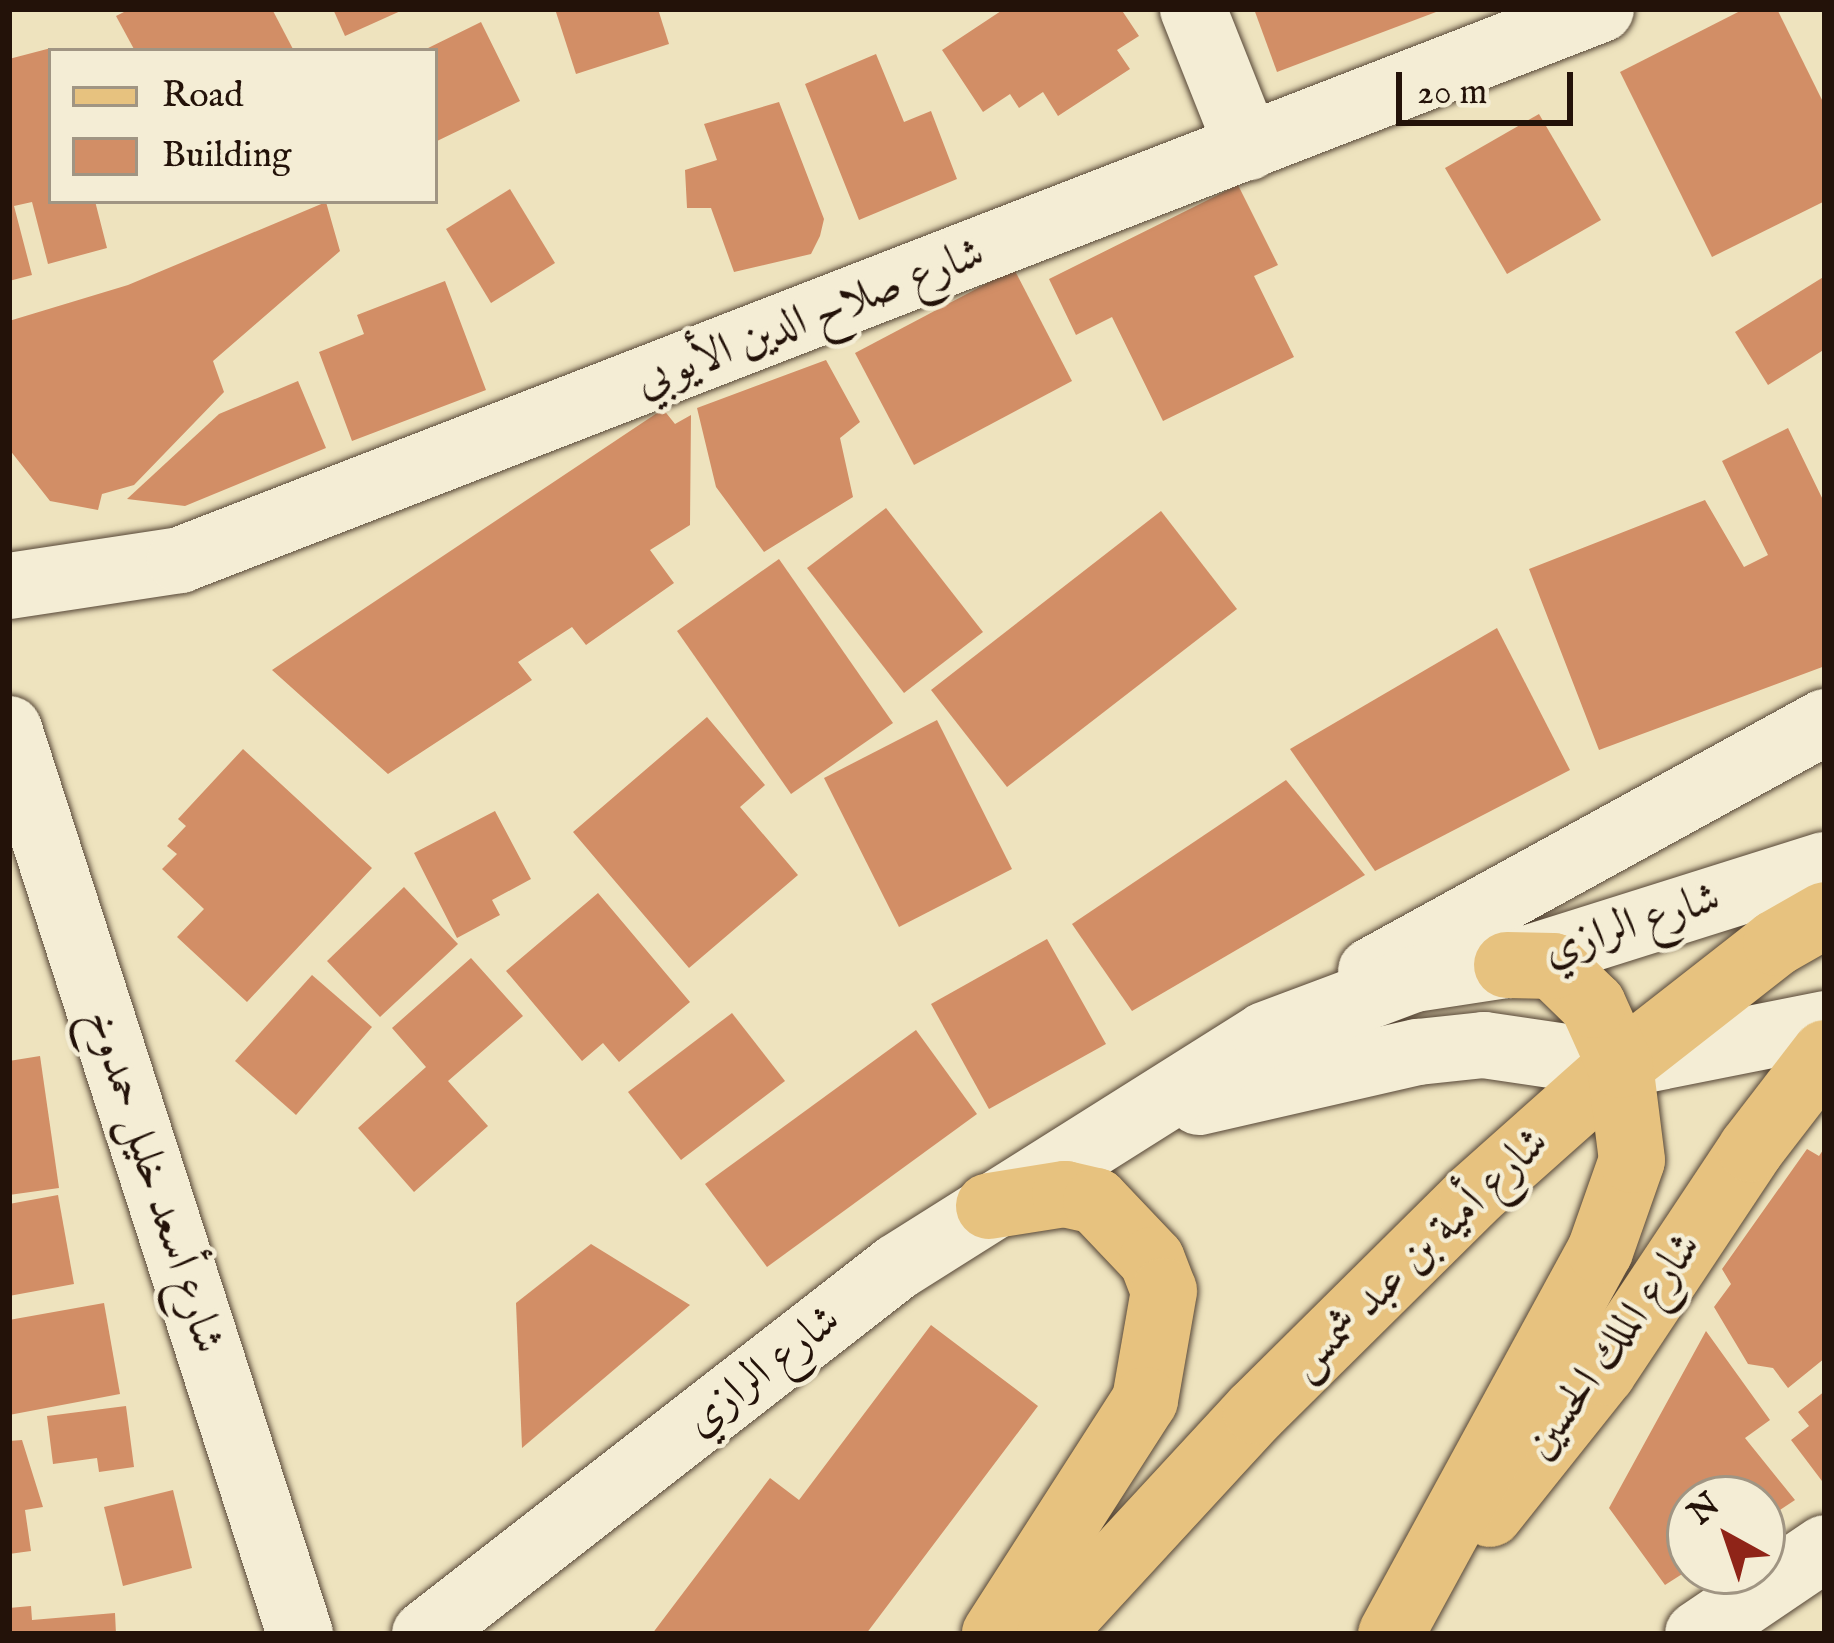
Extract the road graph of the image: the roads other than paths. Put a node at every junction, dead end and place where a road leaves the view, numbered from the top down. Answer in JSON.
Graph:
{"nodes":[{"id":1,"x":1193,"y":9,"type":"edge"},
{"id":2,"x":1600,"y":9,"type":"edge"},
{"id":3,"x":1248,"y":147,"type":"junction"},
{"id":4,"x":9,"y":586,"type":"edge"},
{"id":5,"x":1825,"y":722,"type":"edge"},
{"id":6,"x":9,"y":729,"type":"edge"},
{"id":7,"x":1825,"y":865,"type":"edge"},
{"id":8,"x":1825,"y":915,"type":"edge"},
{"id":9,"x":1507,"y":965,"type":"junction"},
{"id":10,"x":1825,"y":1024,"type":"edge"},
{"id":11,"x":1264,"y":1035,"type":"junction"},
{"id":12,"x":1825,"y":1053,"type":"edge"},
{"id":13,"x":1620,"y":1065,"type":"junction"},
{"id":14,"x":1117,"y":1132,"type":"junction"},
{"id":15,"x":989,"y":1206,"type":"junction"},
{"id":16,"x":1825,"y":1548,"type":"edge"},
{"id":17,"x":300,"y":1634,"type":"edge"},
{"id":18,"x":425,"y":1634,"type":"edge"},
{"id":19,"x":995,"y":1634,"type":"edge"},
{"id":20,"x":1049,"y":1634,"type":"edge"},
{"id":21,"x":1393,"y":1634,"type":"edge"},
{"id":22,"x":1698,"y":1634,"type":"edge"}],
"edges":[{"from":1,"to":3,"type":"street"},
{"from":2,"to":3,"type":"street","name":"شارع صلاح الدين الأيوبي"},
{"from":3,"to":4,"type":"street","name":"شارع صلاح الدين الأيوبي"},
{"from":5,"to":11,"type":"street"},
{"from":6,"to":17,"type":"street","name":"شارع أسعد خليل حمدوخ"},
{"from":7,"to":9,"type":"street","name":"شارع الرازي"},
{"from":8,"to":13,"type":"main road","name":"شارع أمية بن عبد شمس"},
{"from":9,"to":11,"type":"street","name":"شارع الرازي"},
{"from":9,"to":13,"type":"main road"},
{"from":10,"to":13,"type":"street","name":"شارع الرازي"},
{"from":11,"to":14,"type":"street","name":"شارع الرازي"},
{"from":12,"to":21,"type":"main road","name":"شارع الملك الحسين"},
{"from":13,"to":14,"type":"street","name":"شارع الرازي"},
{"from":13,"to":20,"type":"main road","name":"شارع أمية بن عبد شمس"},
{"from":13,"to":21,"type":"main road"},
{"from":14,"to":15,"type":"street","name":"شارع الرازي"},
{"from":15,"to":18,"type":"street","name":"شارع الرازي"},
{"from":15,"to":19,"type":"main road"},
{"from":16,"to":22,"type":"street"}]}
